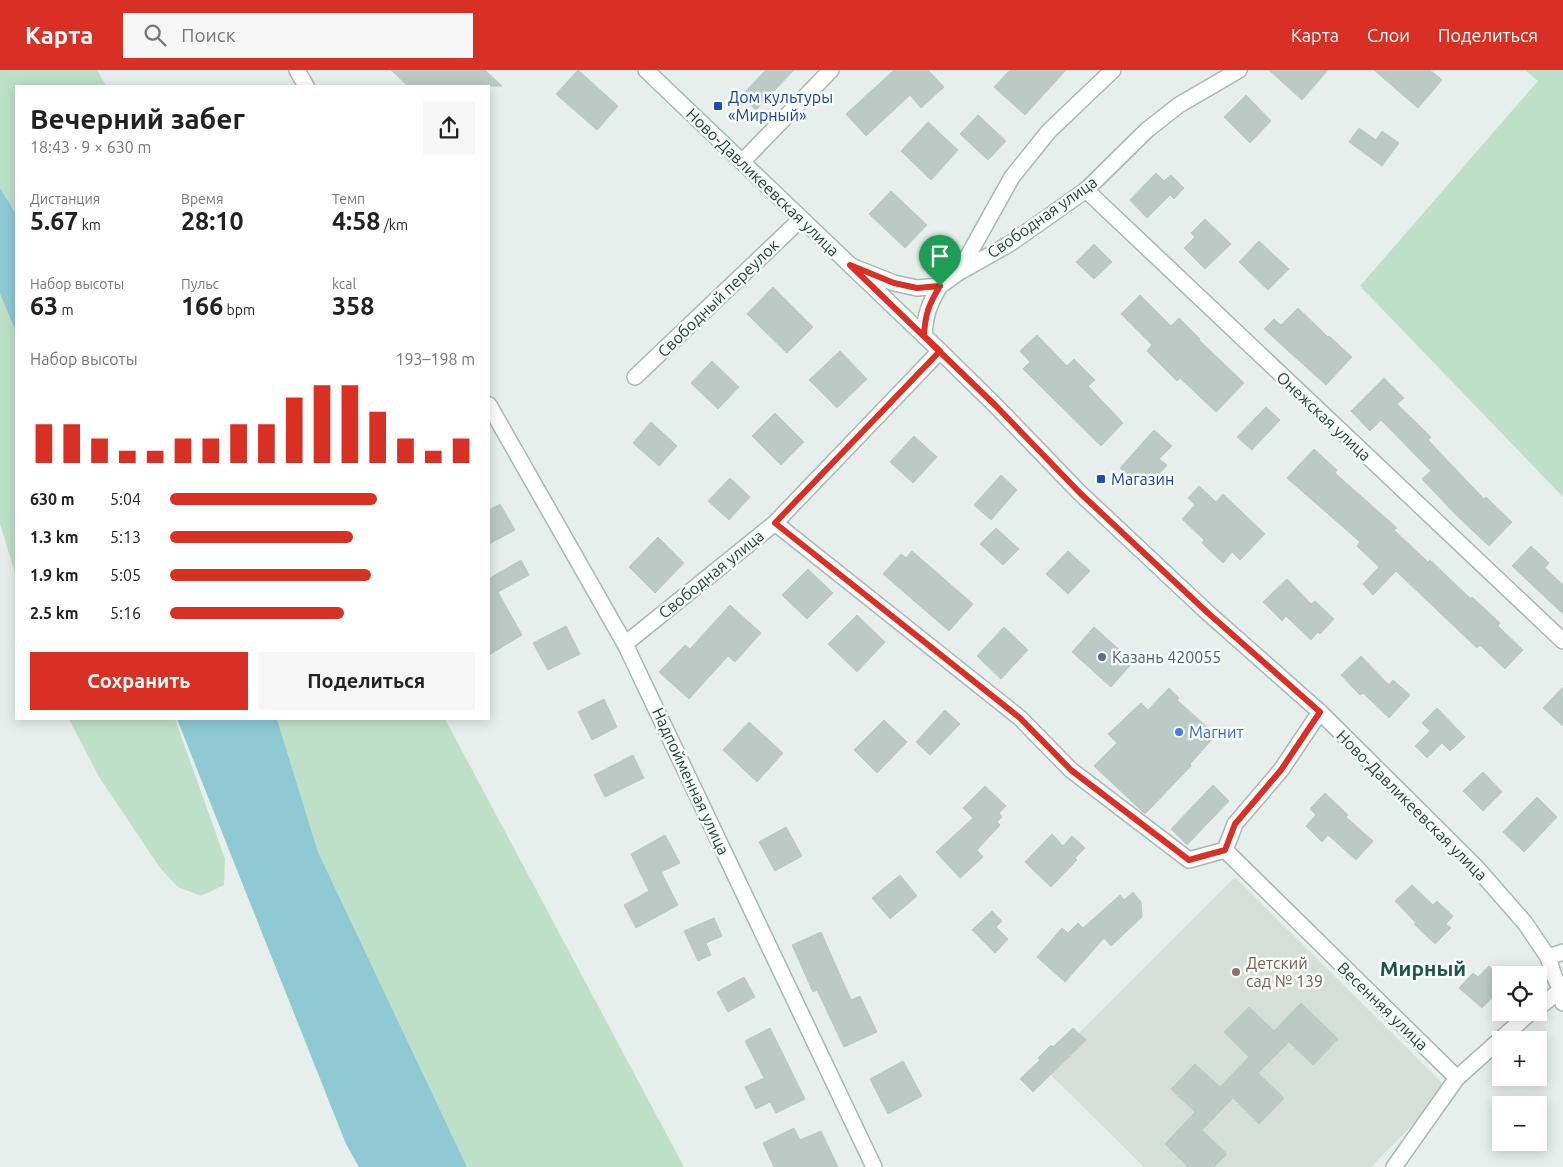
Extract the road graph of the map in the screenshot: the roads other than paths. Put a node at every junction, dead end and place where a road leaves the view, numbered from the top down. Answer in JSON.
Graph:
{"nodes":[{"id":1,"x":297,"y":70,"type":"edge"},
{"id":2,"x":646,"y":70,"type":"edge"},
{"id":3,"x":831,"y":70,"type":"edge"},
{"id":4,"x":1113,"y":70,"type":"edge"},
{"id":5,"x":1239,"y":70,"type":"edge"},
{"id":6,"x":305,"y":85,"type":"edge"},
{"id":7,"x":742,"y":162,"type":"junction"},
{"id":8,"x":1086,"y":190,"type":"junction"},
{"id":9,"x":801,"y":219,"type":"junction"},
{"id":10,"x":850,"y":265,"type":"junction"},
{"id":11,"x":958,"y":273,"type":"junction"},
{"id":12,"x":940,"y":286,"type":"junction"},
{"id":13,"x":924,"y":336,"type":"junction"},
{"id":14,"x":940,"y":351,"type":"junction"},
{"id":15,"x":635,"y":377,"type":"dead end"},
{"id":16,"x":490,"y":407,"type":"edge"},
{"id":17,"x":775,"y":523,"type":"junction"},
{"id":18,"x":1563,"y":641,"type":"edge"},
{"id":19,"x":626,"y":644,"type":"junction"},
{"id":20,"x":1320,"y":712,"type":"junction"},
{"id":21,"x":1225,"y":850,"type":"junction"},
{"id":22,"x":1563,"y":952,"type":"edge"},
{"id":23,"x":1548,"y":957,"type":"junction"},
{"id":24,"x":1562,"y":996,"type":"edge"},
{"id":25,"x":1547,"y":1003,"type":"edge"},
{"id":26,"x":1521,"y":1021,"type":"edge"},
{"id":27,"x":1457,"y":1078,"type":"junction"},
{"id":28,"x":874,"y":1167,"type":"edge"},
{"id":29,"x":1394,"y":1167,"type":"edge"}],
"edges":[{"from":1,"to":6,"type":"street"},
{"from":2,"to":7,"type":"street","name":"Ново-Давликеевская улица"},
{"from":3,"to":7,"type":"street"},
{"from":4,"to":11,"type":"street"},
{"from":5,"to":8,"type":"street","name":"Свободная улица"},
{"from":7,"to":9,"type":"street","name":"Ново-Давликеевская улица"},
{"from":8,"to":11,"type":"street","name":"Свободная улица"},
{"from":8,"to":18,"type":"street","name":"Онежская улица"},
{"from":9,"to":10,"type":"street","name":"Ново-Давликеевская улица"},
{"from":9,"to":15,"type":"street","name":"Свободный переулок"},
{"from":10,"to":12,"type":"street"},
{"from":10,"to":13,"type":"street","name":"Ново-Давликеевская улица"},
{"from":11,"to":12,"type":"street","name":"Свободная улица"},
{"from":12,"to":13,"type":"street"},
{"from":13,"to":14,"type":"street","name":"Ново-Давликеевская улица"},
{"from":14,"to":17,"type":"street","name":"Свободная улица"},
{"from":14,"to":20,"type":"street","name":"Ново-Давликеевская улица"},
{"from":16,"to":19,"type":"street","name":"Надпойменная улица"},
{"from":17,"to":19,"type":"street","name":"Свободная улица"},
{"from":17,"to":21,"type":"street"},
{"from":19,"to":28,"type":"street","name":"Надпойменная улица"},
{"from":20,"to":21,"type":"street"},
{"from":20,"to":23,"type":"street","name":"Ново-Давликеевская улица"},
{"from":21,"to":27,"type":"street","name":"Весенняя улица"},
{"from":22,"to":23,"type":"street"},
{"from":23,"to":24,"type":"street","name":"Ново-Давликеевская улица"},
{"from":24,"to":25,"type":"street"},
{"from":26,"to":27,"type":"street"},
{"from":27,"to":29,"type":"street"}]}
